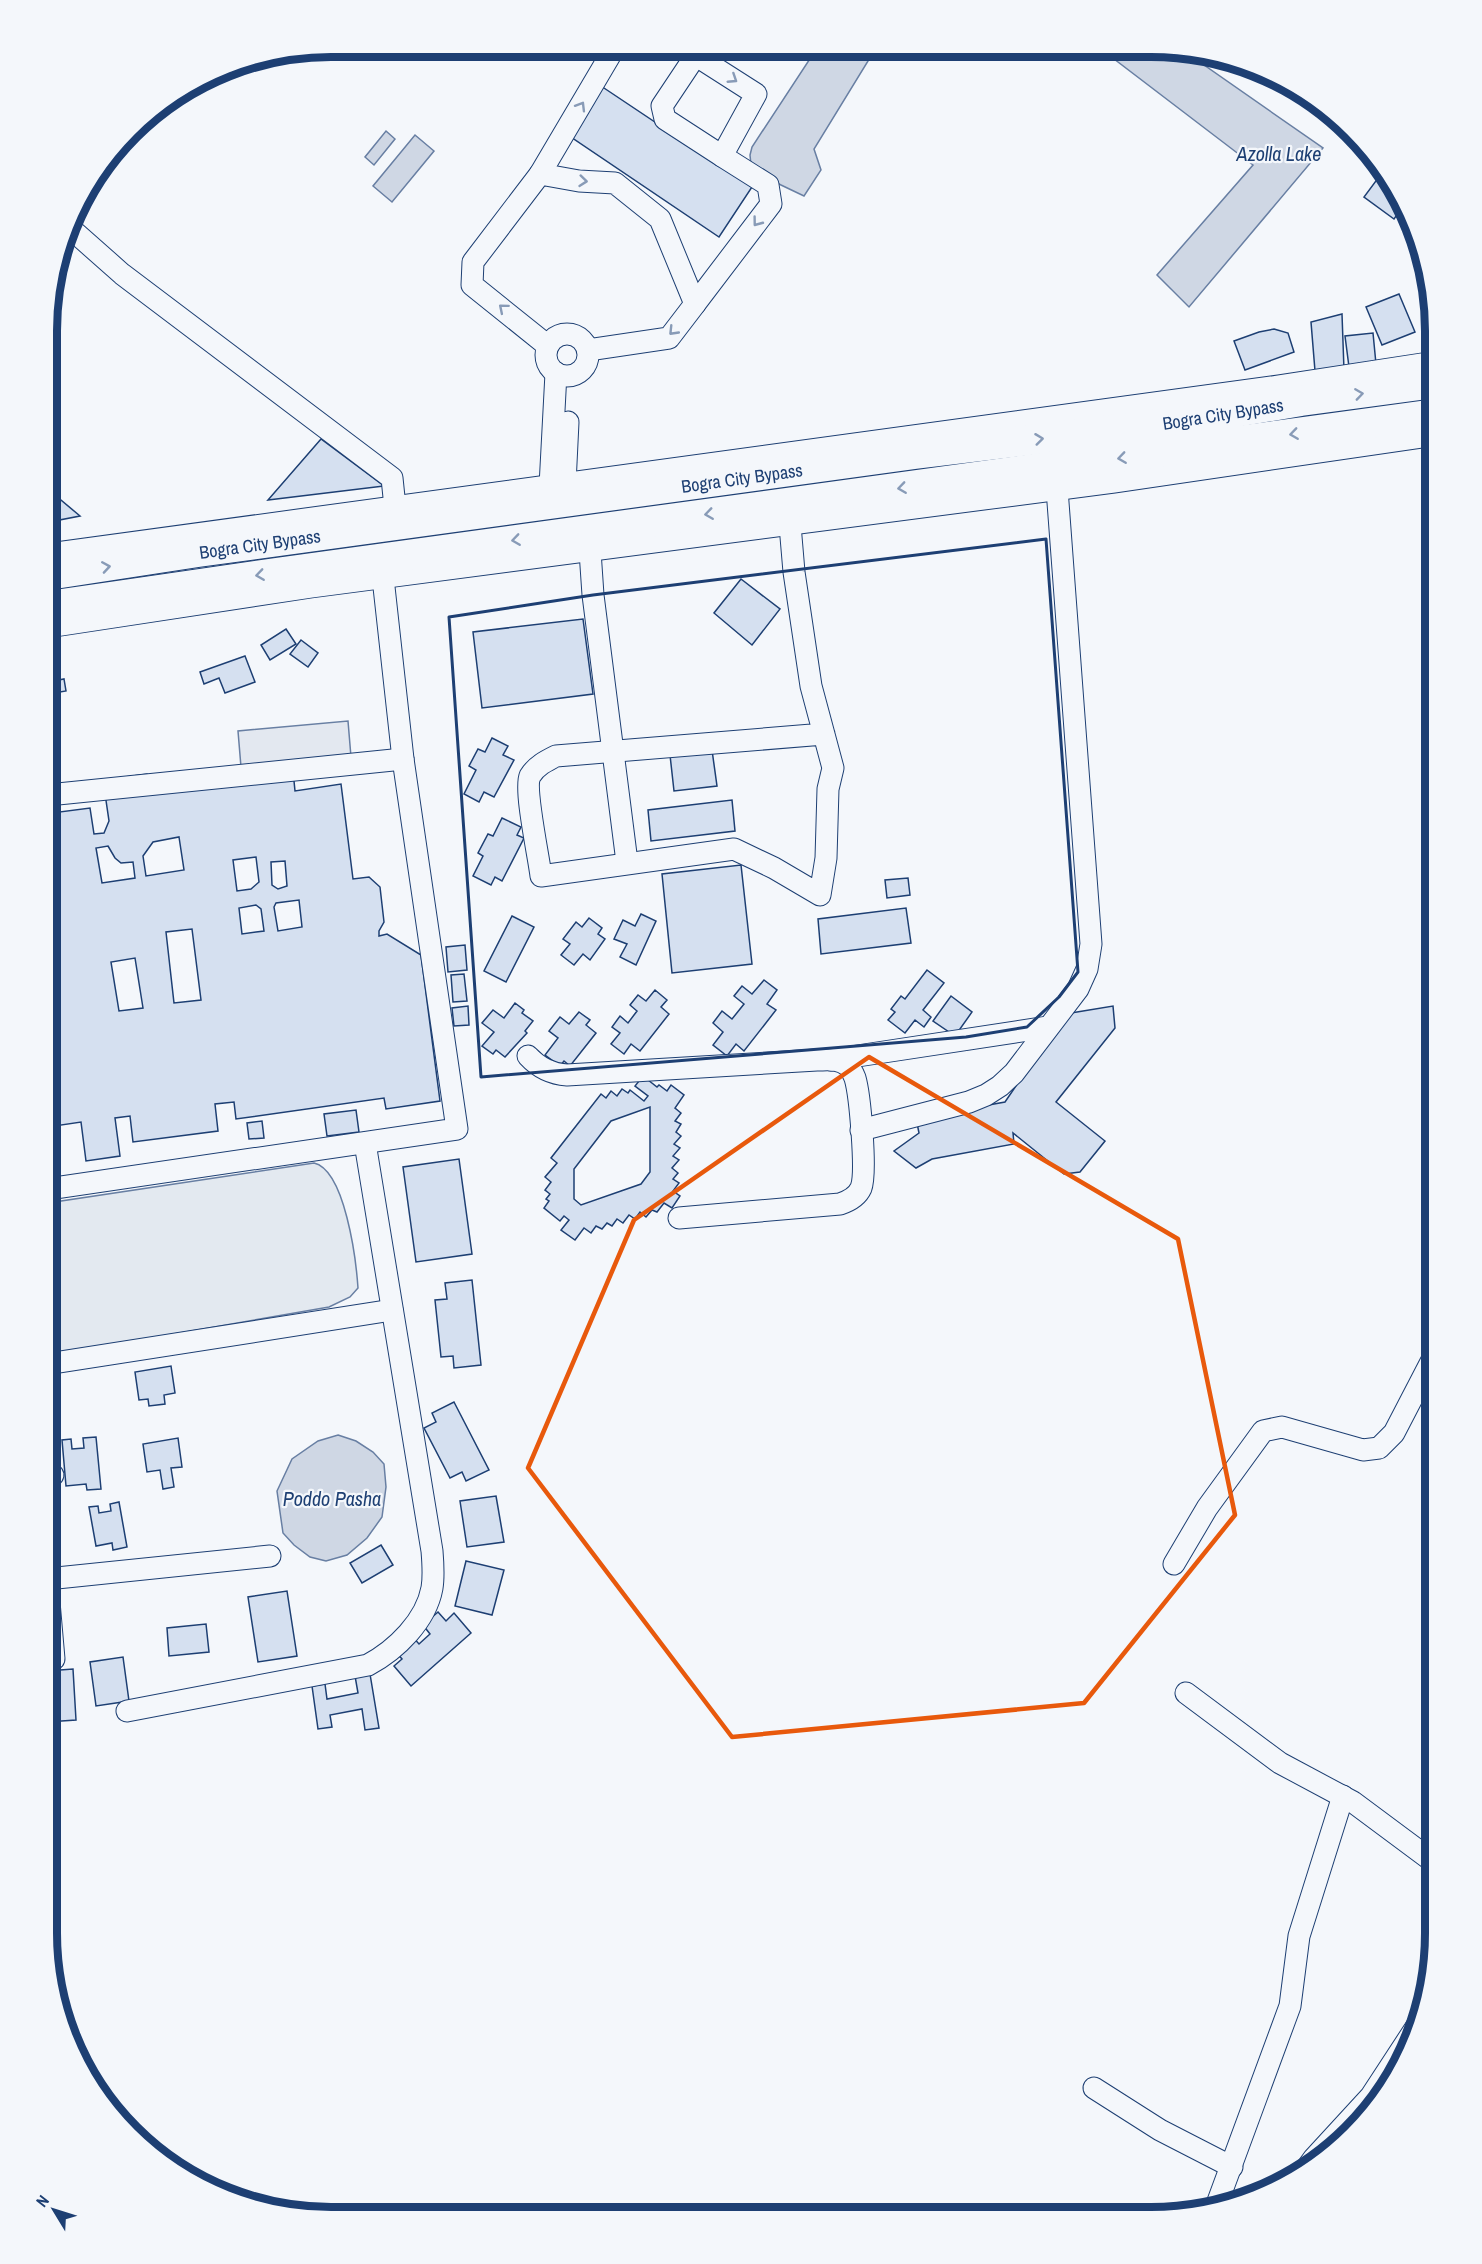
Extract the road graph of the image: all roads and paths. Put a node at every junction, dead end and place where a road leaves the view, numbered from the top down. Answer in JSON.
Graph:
{"nodes":[{"id":1,"x":609,"y":57,"type":"edge"},
{"id":2,"x":687,"y":57,"type":"edge"},
{"id":3,"x":699,"y":57,"type":"edge"},
{"id":4,"x":722,"y":156,"type":"junction"},
{"id":5,"x":540,"y":174,"type":"junction"},
{"id":6,"x":76,"y":233,"type":"edge"},
{"id":7,"x":695,"y":304,"type":"junction"},
{"id":8,"x":548,"y":346,"type":"junction"},
{"id":9,"x":588,"y":350,"type":"junction"},
{"id":10,"x":1425,"y":364,"type":"edge"},
{"id":11,"x":563,"y":374,"type":"junction"},
{"id":12,"x":1425,"y":384,"type":"edge"},
{"id":13,"x":1425,"y":416,"type":"edge"},
{"id":14,"x":1425,"y":437,"type":"edge"},
{"id":15,"x":558,"y":485,"type":"junction"},
{"id":16,"x":1058,"y":489,"type":"junction"},
{"id":17,"x":395,"y":507,"type":"junction"},
{"id":18,"x":790,"y":525,"type":"junction"},
{"id":19,"x":590,"y":551,"type":"junction"},
{"id":20,"x":57,"y":553,"type":"edge"},
{"id":21,"x":57,"y":574,"type":"edge"},
{"id":22,"x":383,"y":578,"type":"junction"},
{"id":23,"x":57,"y":605,"type":"edge"},
{"id":24,"x":57,"y":626,"type":"edge"},
{"id":25,"x":824,"y":734,"type":"junction"},
{"id":26,"x":614,"y":751,"type":"junction"},
{"id":27,"x":403,"y":759,"type":"junction"},
{"id":28,"x":57,"y":794,"type":"edge"},
{"id":29,"x":627,"y":862,"type":"junction"},
{"id":30,"x":1048,"y":1027,"type":"junction"},
{"id":31,"x":528,"y":1056,"type":"dead end"},
{"id":32,"x":831,"y":1060,"type":"junction"},
{"id":33,"x":861,"y":1130,"type":"junction"},
{"id":34,"x":365,"y":1143,"type":"junction"},
{"id":35,"x":57,"y":1188,"type":"edge"},
{"id":36,"x":679,"y":1218,"type":"dead end"},
{"id":37,"x":392,"y":1310,"type":"junction"},
{"id":38,"x":57,"y":1362,"type":"edge"},
{"id":39,"x":1425,"y":1373,"type":"edge"},
{"id":40,"x":270,"y":1556,"type":"dead end"},
{"id":41,"x":1174,"y":1564,"type":"dead end"},
{"id":42,"x":57,"y":1578,"type":"edge"},
{"id":43,"x":1186,"y":1693,"type":"dead end"},
{"id":44,"x":128,"y":1711,"type":"dead end"},
{"id":45,"x":1343,"y":1797,"type":"junction"},
{"id":46,"x":1425,"y":1856,"type":"edge"},
{"id":47,"x":1388,"y":2070,"type":"edge"},
{"id":48,"x":1094,"y":2088,"type":"dead end"},
{"id":49,"x":1372,"y":2095,"type":"edge"},
{"id":50,"x":1371,"y":2096,"type":"edge"},
{"id":51,"x":1330,"y":2141,"type":"edge"},
{"id":52,"x":1232,"y":2167,"type":"junction"},
{"id":53,"x":1219,"y":2199,"type":"edge"}],
"edges":[{"from":5,"to":1,"type":"street","one_way":true},
{"from":2,"to":4,"type":"street"},
{"from":3,"to":4,"type":"street","one_way":true},
{"from":4,"to":7,"type":"street","one_way":true},
{"from":5,"to":7,"type":"street","one_way":true},
{"from":8,"to":5,"type":"street","one_way":true},
{"from":6,"to":17,"type":"street"},
{"from":7,"to":9,"type":"street","one_way":true},
{"from":8,"to":9,"type":"street"},
{"from":8,"to":11,"type":"street"},
{"from":9,"to":11,"type":"street"},
{"from":10,"to":15,"type":"street"},
{"from":11,"to":15,"type":"street"},
{"from":21,"to":12,"type":"highway","name":"Bogra City Bypass","one_way":true},
{"from":13,"to":23,"type":"highway","name":"Bogra City Bypass","one_way":true},
{"from":14,"to":16,"type":"street"},
{"from":15,"to":17,"type":"street"},
{"from":16,"to":18,"type":"street"},
{"from":16,"to":30,"type":"street"},
{"from":17,"to":20,"type":"street"},
{"from":18,"to":19,"type":"street"},
{"from":18,"to":25,"type":"street"},
{"from":19,"to":22,"type":"street"},
{"from":19,"to":26,"type":"street"},
{"from":22,"to":24,"type":"street"},
{"from":22,"to":27,"type":"street"},
{"from":25,"to":26,"type":"street"},
{"from":25,"to":29,"type":"street"},
{"from":26,"to":29,"type":"street"},
{"from":26,"to":29,"type":"street"},
{"from":27,"to":28,"type":"street"},
{"from":27,"to":34,"type":"street"},
{"from":30,"to":32,"type":"street"},
{"from":30,"to":33,"type":"street"},
{"from":31,"to":32,"type":"street"},
{"from":32,"to":33,"type":"street"},
{"from":33,"to":36,"type":"street"},
{"from":34,"to":35,"type":"street"},
{"from":34,"to":37,"type":"street"},
{"from":37,"to":38,"type":"street"},
{"from":37,"to":44,"type":"street"},
{"from":39,"to":41,"type":"street"},
{"from":40,"to":42,"type":"street"},
{"from":43,"to":45,"type":"street"},
{"from":45,"to":46,"type":"street"},
{"from":45,"to":52,"type":"street"},
{"from":47,"to":49,"type":"street"},
{"from":48,"to":52,"type":"street"},
{"from":50,"to":51,"type":"street"},
{"from":52,"to":53,"type":"street"}]}
